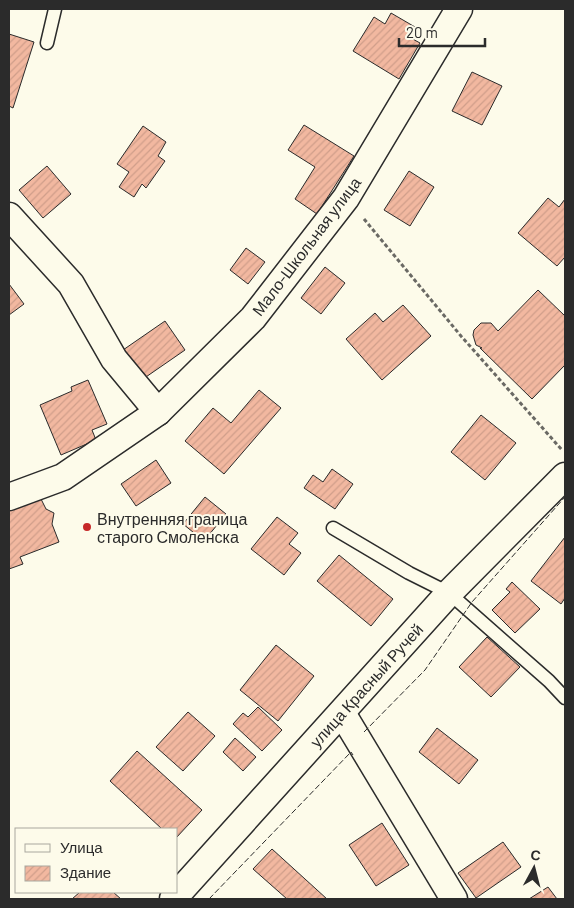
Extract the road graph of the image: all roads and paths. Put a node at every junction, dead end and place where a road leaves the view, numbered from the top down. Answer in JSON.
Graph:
{"nodes":[{"id":1,"x":55,"y":9,"type":"edge"},
{"id":2,"x":459,"y":9,"type":"edge"},
{"id":3,"x":47,"y":43,"type":"dead end"},
{"id":4,"x":346,"y":198,"type":"junction"},
{"id":5,"x":9,"y":216,"type":"edge"},
{"id":6,"x":158,"y":412,"type":"junction"},
{"id":7,"x":565,"y":454,"type":"edge"},
{"id":8,"x":565,"y":476,"type":"edge"},
{"id":9,"x":9,"y":497,"type":"edge"},
{"id":10,"x":333,"y":528,"type":"dead end"},
{"id":11,"x":449,"y":593,"type":"junction"},
{"id":12,"x":565,"y":698,"type":"edge"},
{"id":13,"x":342,"y":713,"type":"junction"},
{"id":14,"x":173,"y":899,"type":"edge"},
{"id":15,"x":454,"y":899,"type":"edge"}],
"edges":[{"from":1,"to":3,"type":"lane"},
{"from":2,"to":4,"type":"street","name":"Мало-Школьная улица"},
{"from":4,"to":6,"type":"street","name":"Мало-Школьная улица"},
{"from":4,"to":7,"type":"path"},
{"from":5,"to":6,"type":"street"},
{"from":6,"to":9,"type":"street","name":"Мало-Школьная улица"},
{"from":8,"to":11,"type":"street","name":"улица Красный Ручей"},
{"from":10,"to":11,"type":"lane"},
{"from":11,"to":12,"type":"lane"},
{"from":11,"to":13,"type":"street","name":"улица Красный Ручей"},
{"from":13,"to":14,"type":"street","name":"улица Красный Ручей"},
{"from":13,"to":15,"type":"street"}]}
